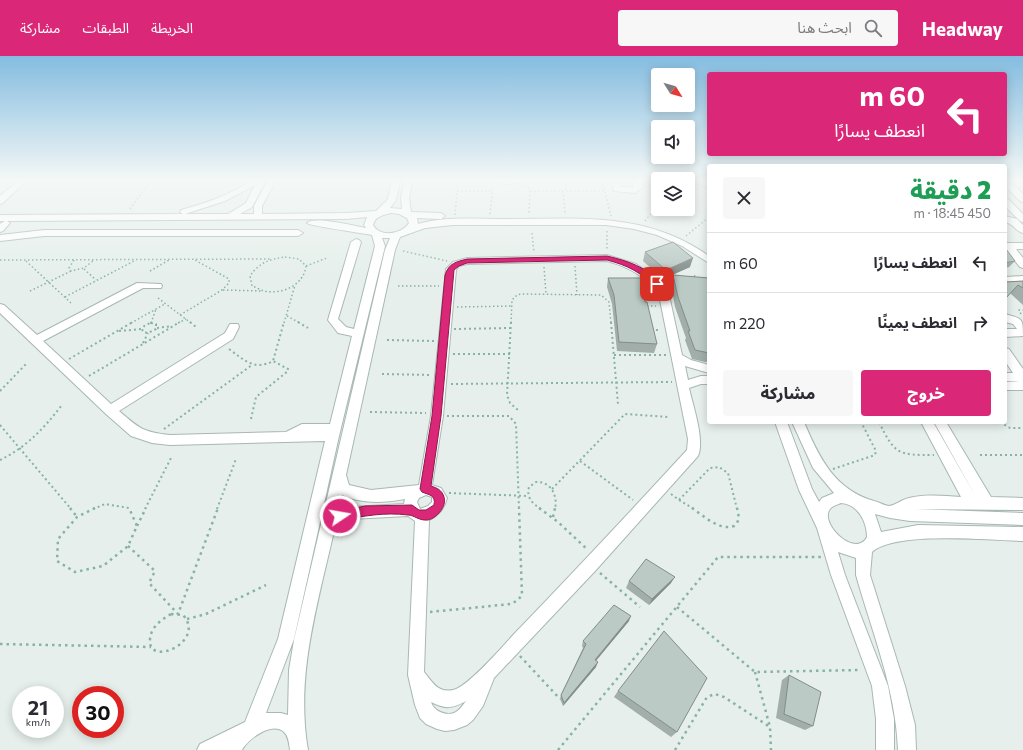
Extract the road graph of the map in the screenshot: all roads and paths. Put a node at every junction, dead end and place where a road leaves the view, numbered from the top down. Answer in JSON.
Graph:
{"nodes":[{"id":1,"x":128,"y":212,"type":"edge"},
{"id":2,"x":180,"y":212,"type":"edge"},
{"id":3,"x":237,"y":212,"type":"edge"},
{"id":4,"x":258,"y":212,"type":"edge"},
{"id":5,"x":401,"y":212,"type":"edge"},
{"id":6,"x":455,"y":212,"type":"edge"},
{"id":7,"x":610,"y":212,"type":"edge"},
{"id":8,"x":379,"y":213,"type":"joint"},
{"id":9,"x":408,"y":214,"type":"junction"},
{"id":10,"x":651,"y":214,"type":"edge"},
{"id":11,"x":490,"y":215,"type":"joint"},
{"id":12,"x":529,"y":215,"type":"joint"},
{"id":13,"x":565,"y":215,"type":"joint"},
{"id":14,"x":125,"y":216,"type":"junction"},
{"id":15,"x":163,"y":216,"type":"junction"},
{"id":16,"x":231,"y":216,"type":"junction"},
{"id":17,"x":258,"y":216,"type":"junction"},
{"id":18,"x":455,"y":216,"type":"junction"},
{"id":19,"x":611,"y":216,"type":"junction"},
{"id":20,"x":707,"y":219,"type":"edge"},
{"id":21,"x":1007,"y":219,"type":"edge"},
{"id":22,"x":71,"y":220,"type":"junction"},
{"id":23,"x":645,"y":221,"type":"junction"},
{"id":24,"x":2,"y":223,"type":"edge"},
{"id":25,"x":410,"y":228,"type":"junction"},
{"id":26,"x":1023,"y":230,"type":"edge"},
{"id":27,"x":607,"y":231,"type":"dead end"},
{"id":28,"x":298,"y":233,"type":"dead end"},
{"id":29,"x":374,"y":233,"type":"junction"},
{"id":30,"x":532,"y":233,"type":"dead end"},
{"id":31,"x":396,"y":235,"type":"junction"},
{"id":32,"x":686,"y":236,"type":"junction"},
{"id":33,"x":0,"y":238,"type":"edge"},
{"id":34,"x":356,"y":242,"type":"dead end"},
{"id":35,"x":1007,"y":246,"type":"edge"},
{"id":36,"x":1023,"y":246,"type":"edge"},
{"id":37,"x":707,"y":249,"type":"edge"},
{"id":38,"x":403,"y":251,"type":"dead end"},
{"id":39,"x":327,"y":258,"type":"dead end"},
{"id":40,"x":607,"y":258,"type":"junction"},
{"id":41,"x":170,"y":259,"type":"junction"},
{"id":42,"x":194,"y":259,"type":"junction"},
{"id":43,"x":270,"y":259,"type":"junction"},
{"id":44,"x":575,"y":259,"type":"junction"},
{"id":45,"x":707,"y":259,"type":"edge"},
{"id":46,"x":0,"y":260,"type":"edge"},
{"id":47,"x":25,"y":260,"type":"junction"},
{"id":48,"x":74,"y":260,"type":"junction"},
{"id":49,"x":95,"y":260,"type":"junction"},
{"id":50,"x":137,"y":260,"type":"junction"},
{"id":51,"x":540,"y":260,"type":"junction"},
{"id":52,"x":456,"y":264,"type":"junction"},
{"id":53,"x":1023,"y":265,"type":"edge"},
{"id":54,"x":306,"y":266,"type":"junction"},
{"id":55,"x":84,"y":269,"type":"junction"},
{"id":56,"x":71,"y":271,"type":"junction"},
{"id":57,"x":150,"y":271,"type":"dead end"},
{"id":58,"x":1023,"y":272,"type":"edge"},
{"id":59,"x":1007,"y":273,"type":"edge"},
{"id":60,"x":698,"y":275,"type":"dead end"},
{"id":61,"x":685,"y":278,"type":"edge"},
{"id":62,"x":678,"y":279,"type":"edge"},
{"id":63,"x":1023,"y":279,"type":"edge"},
{"id":64,"x":97,"y":280,"type":"junction"},
{"id":65,"x":1007,"y":280,"type":"edge"},
{"id":66,"x":49,"y":282,"type":"junction"},
{"id":67,"x":657,"y":284,"type":"junction"},
{"id":68,"x":295,"y":285,"type":"junction"},
{"id":69,"x":158,"y":286,"type":"dead end"},
{"id":70,"x":398,"y":286,"type":"dead end"},
{"id":71,"x":448,"y":286,"type":"junction"},
{"id":72,"x":30,"y":290,"type":"dead end"},
{"id":73,"x":222,"y":290,"type":"junction"},
{"id":74,"x":263,"y":291,"type":"junction"},
{"id":75,"x":546,"y":294,"type":"junction"},
{"id":76,"x":578,"y":295,"type":"junction"},
{"id":77,"x":65,"y":297,"type":"junction"},
{"id":78,"x":158,"y":298,"type":"dead end"},
{"id":79,"x":71,"y":303,"type":"dead end"},
{"id":80,"x":165,"y":304,"type":"junction"},
{"id":81,"x":512,"y":306,"type":"junction"},
{"id":82,"x":642,"y":306,"type":"edge"},
{"id":83,"x":666,"y":306,"type":"junction"},
{"id":84,"x":0,"y":307,"type":"edge"},
{"id":85,"x":446,"y":307,"type":"junction"},
{"id":86,"x":156,"y":310,"type":"junction"},
{"id":87,"x":1023,"y":310,"type":"edge"},
{"id":88,"x":180,"y":315,"type":"junction"},
{"id":89,"x":287,"y":316,"type":"junction"},
{"id":90,"x":1023,"y":316,"type":"edge"},
{"id":91,"x":1007,"y":318,"type":"edge"},
{"id":92,"x":186,"y":319,"type":"junction"},
{"id":93,"x":151,"y":323,"type":"junction"},
{"id":94,"x":175,"y":326,"type":"junction"},
{"id":95,"x":196,"y":327,"type":"dead end"},
{"id":96,"x":234,"y":327,"type":"dead end"},
{"id":97,"x":158,"y":328,"type":"junction"},
{"id":98,"x":308,"y":328,"type":"dead end"},
{"id":99,"x":511,"y":328,"type":"junction"},
{"id":100,"x":142,"y":329,"type":"junction"},
{"id":101,"x":649,"y":330,"type":"edge"},
{"id":102,"x":671,"y":330,"type":"junction"},
{"id":103,"x":118,"y":331,"type":"junction"},
{"id":104,"x":1023,"y":331,"type":"edge"},
{"id":105,"x":1007,"y":333,"type":"edge"},
{"id":106,"x":148,"y":334,"type":"junction"},
{"id":107,"x":358,"y":334,"type":"junction"},
{"id":108,"x":386,"y":340,"type":"dead end"},
{"id":109,"x":36,"y":341,"type":"junction"},
{"id":110,"x":443,"y":341,"type":"junction"},
{"id":111,"x":143,"y":344,"type":"junction"},
{"id":112,"x":229,"y":349,"type":"dead end"},
{"id":113,"x":510,"y":354,"type":"junction"},
{"id":114,"x":614,"y":355,"type":"junction"},
{"id":115,"x":1007,"y":355,"type":"edge"},
{"id":116,"x":676,"y":356,"type":"junction"},
{"id":117,"x":273,"y":361,"type":"junction"},
{"id":118,"x":26,"y":364,"type":"dead end"},
{"id":119,"x":60,"y":364,"type":"junction"},
{"id":120,"x":252,"y":365,"type":"junction"},
{"id":121,"x":707,"y":368,"type":"edge"},
{"id":122,"x":382,"y":374,"type":"dead end"},
{"id":123,"x":1007,"y":378,"type":"edge"},
{"id":124,"x":440,"y":380,"type":"junction"},
{"id":125,"x":707,"y":380,"type":"edge"},
{"id":126,"x":79,"y":382,"type":"junction"},
{"id":127,"x":1023,"y":382,"type":"edge"},
{"id":128,"x":508,"y":383,"type":"junction"},
{"id":129,"x":617,"y":383,"type":"junction"},
{"id":130,"x":682,"y":384,"type":"junction"},
{"id":131,"x":1007,"y":386,"type":"edge"},
{"id":132,"x":0,"y":391,"type":"edge"},
{"id":133,"x":618,"y":404,"type":"dead end"},
{"id":134,"x":62,"y":405,"type":"dead end"},
{"id":135,"x":110,"y":411,"type":"junction"},
{"id":136,"x":370,"y":412,"type":"dead end"},
{"id":137,"x":519,"y":412,"type":"dead end"},
{"id":138,"x":437,"y":415,"type":"junction"},
{"id":139,"x":669,"y":417,"type":"dead end"},
{"id":140,"x":251,"y":419,"type":"dead end"},
{"id":141,"x":782,"y":424,"type":"edge"},
{"id":142,"x":799,"y":424,"type":"edge"},
{"id":143,"x":862,"y":424,"type":"edge"},
{"id":144,"x":880,"y":424,"type":"edge"},
{"id":145,"x":928,"y":424,"type":"edge"},
{"id":146,"x":941,"y":424,"type":"edge"},
{"id":147,"x":1003,"y":424,"type":"edge"},
{"id":148,"x":0,"y":425,"type":"edge"},
{"id":149,"x":1023,"y":428,"type":"edge"},
{"id":150,"x":334,"y":432,"type":"junction"},
{"id":151,"x":152,"y":438,"type":"junction"},
{"id":152,"x":21,"y":449,"type":"junction"},
{"id":153,"x":980,"y":455,"type":"dead end"},
{"id":154,"x":172,"y":456,"type":"dead end"},
{"id":155,"x":946,"y":456,"type":"junction"},
{"id":156,"x":1022,"y":456,"type":"edge"},
{"id":157,"x":236,"y":459,"type":"dead end"},
{"id":158,"x":0,"y":460,"type":"edge"},
{"id":159,"x":580,"y":460,"type":"junction"},
{"id":160,"x":822,"y":473,"type":"junction"},
{"id":161,"x":340,"y":477,"type":"junction"},
{"id":162,"x":661,"y":488,"type":"junction"},
{"id":163,"x":552,"y":489,"type":"junction"},
{"id":164,"x":426,"y":491,"type":"junction"},
{"id":165,"x":519,"y":496,"type":"junction"},
{"id":166,"x":528,"y":496,"type":"junction"},
{"id":167,"x":679,"y":500,"type":"junction"},
{"id":168,"x":853,"y":500,"type":"junction"},
{"id":169,"x":972,"y":503,"type":"junction"},
{"id":170,"x":987,"y":503,"type":"junction"},
{"id":171,"x":1023,"y":504,"type":"edge"},
{"id":172,"x":643,"y":508,"type":"junction"},
{"id":173,"x":890,"y":512,"type":"junction"},
{"id":174,"x":417,"y":513,"type":"junction"},
{"id":175,"x":77,"y":517,"type":"junction"},
{"id":176,"x":553,"y":517,"type":"junction"},
{"id":177,"x":1023,"y":519,"type":"edge"},
{"id":178,"x":823,"y":524,"type":"junction"},
{"id":179,"x":137,"y":526,"type":"junction"},
{"id":180,"x":328,"y":528,"type":"junction"},
{"id":181,"x":1023,"y":534,"type":"edge"},
{"id":182,"x":128,"y":546,"type":"junction"},
{"id":183,"x":868,"y":546,"type":"junction"},
{"id":184,"x":833,"y":557,"type":"junction"},
{"id":185,"x":594,"y":562,"type":"junction"},
{"id":186,"x":266,"y":585,"type":"dead end"},
{"id":187,"x":677,"y":606,"type":"junction"},
{"id":188,"x":640,"y":607,"type":"dead end"},
{"id":189,"x":419,"y":613,"type":"junction"},
{"id":190,"x":178,"y":614,"type":"junction"},
{"id":191,"x":187,"y":619,"type":"junction"},
{"id":192,"x":0,"y":644,"type":"edge"},
{"id":193,"x":151,"y":647,"type":"junction"},
{"id":194,"x":512,"y":648,"type":"junction"},
{"id":195,"x":874,"y":670,"type":"junction"},
{"id":196,"x":755,"y":672,"type":"junction"},
{"id":197,"x":488,"y":673,"type":"junction"},
{"id":198,"x":416,"y":675,"type":"junction"},
{"id":199,"x":560,"y":699,"type":"edge"},
{"id":200,"x":770,"y":727,"type":"junction"},
{"id":201,"x":249,"y":729,"type":"junction"},
{"id":202,"x":298,"y":742,"type":"edge"},
{"id":203,"x":206,"y":750,"type":"edge"},
{"id":204,"x":232,"y":750,"type":"edge"},
{"id":205,"x":558,"y":750,"type":"edge"},
{"id":206,"x":675,"y":750,"type":"edge"},
{"id":207,"x":771,"y":750,"type":"edge"},
{"id":208,"x":885,"y":750,"type":"edge"},
{"id":209,"x":907,"y":750,"type":"edge"}],
"edges":[{"from":1,"to":14,"type":"path"},
{"from":2,"to":15,"type":"street"},
{"from":3,"to":16,"type":"street"},
{"from":4,"to":17,"type":"street"},
{"from":5,"to":9,"type":"street"},
{"from":6,"to":18,"type":"path"},
{"from":7,"to":19,"type":"path"},
{"from":8,"to":17,"type":"street"},
{"from":8,"to":29,"type":"street"},
{"from":9,"to":18,"type":"street"},
{"from":9,"to":25,"type":"street"},
{"from":10,"to":23,"type":"path"},
{"from":11,"to":12,"type":"street"},
{"from":11,"to":18,"type":"street"},
{"from":12,"to":13,"type":"street"},
{"from":13,"to":19,"type":"street"},
{"from":14,"to":15,"type":"street"},
{"from":14,"to":22,"type":"street"},
{"from":15,"to":16,"type":"street"},
{"from":16,"to":17,"type":"street"},
{"from":19,"to":23,"type":"street"},
{"from":20,"to":32,"type":"path"},
{"from":21,"to":26,"type":"street"},
{"from":22,"to":24,"type":"street"},
{"from":22,"to":29,"type":"street"},
{"from":23,"to":32,"type":"street"},
{"from":25,"to":31,"type":"street"},
{"from":25,"to":45,"type":"street"},
{"from":27,"to":40,"type":"path"},
{"from":28,"to":33,"type":"street"},
{"from":29,"to":31,"type":"street"},
{"from":29,"to":107,"type":"street"},
{"from":30,"to":51,"type":"path"},
{"from":31,"to":161,"type":"street"},
{"from":32,"to":37,"type":"street"},
{"from":34,"to":107,"type":"street"},
{"from":35,"to":36,"type":"street"},
{"from":35,"to":53,"type":"street"},
{"from":38,"to":52,"type":"path"},
{"from":39,"to":54,"type":"path"},
{"from":40,"to":44,"type":"street"},
{"from":40,"to":67,"type":"street"},
{"from":41,"to":42,"type":"path"},
{"from":41,"to":50,"type":"path"},
{"from":41,"to":57,"type":"path"},
{"from":42,"to":43,"type":"path"},
{"from":42,"to":73,"type":"path"},
{"from":43,"to":54,"type":"path"},
{"from":43,"to":74,"type":"path"},
{"from":44,"to":51,"type":"street"},
{"from":44,"to":76,"type":"path"},
{"from":46,"to":47,"type":"path"},
{"from":47,"to":48,"type":"path"},
{"from":47,"to":66,"type":"path"},
{"from":48,"to":49,"type":"path"},
{"from":48,"to":56,"type":"path"},
{"from":49,"to":50,"type":"path"},
{"from":49,"to":55,"type":"path"},
{"from":50,"to":64,"type":"path"},
{"from":51,"to":52,"type":"street"},
{"from":51,"to":75,"type":"path"},
{"from":52,"to":71,"type":"street"},
{"from":54,"to":68,"type":"path"},
{"from":55,"to":56,"type":"path"},
{"from":55,"to":64,"type":"path"},
{"from":56,"to":66,"type":"path"},
{"from":58,"to":59,"type":"street"},
{"from":60,"to":61,"type":"path"},
{"from":62,"to":67,"type":"path"},
{"from":63,"to":65,"type":"street"},
{"from":64,"to":77,"type":"path"},
{"from":66,"to":72,"type":"path"},
{"from":66,"to":77,"type":"path"},
{"from":67,"to":83,"type":"street"},
{"from":68,"to":74,"type":"path"},
{"from":68,"to":89,"type":"path"},
{"from":69,"to":109,"type":"street"},
{"from":70,"to":71,"type":"path"},
{"from":71,"to":85,"type":"street"},
{"from":73,"to":74,"type":"path"},
{"from":73,"to":88,"type":"path"},
{"from":75,"to":76,"type":"path"},
{"from":75,"to":81,"type":"path"},
{"from":76,"to":114,"type":"path"},
{"from":77,"to":79,"type":"path"},
{"from":78,"to":80,"type":"path"},
{"from":80,"to":86,"type":"path"},
{"from":80,"to":88,"type":"path"},
{"from":81,"to":85,"type":"path"},
{"from":81,"to":99,"type":"path"},
{"from":82,"to":83,"type":"path"},
{"from":83,"to":102,"type":"street"},
{"from":84,"to":109,"type":"street"},
{"from":85,"to":110,"type":"street"},
{"from":86,"to":93,"type":"path"},
{"from":86,"to":103,"type":"path"},
{"from":87,"to":90,"type":"path"},
{"from":88,"to":92,"type":"path"},
{"from":89,"to":98,"type":"path"},
{"from":89,"to":117,"type":"path"},
{"from":91,"to":104,"type":"street"},
{"from":92,"to":94,"type":"path"},
{"from":92,"to":95,"type":"path"},
{"from":93,"to":97,"type":"path"},
{"from":93,"to":100,"type":"path"},
{"from":94,"to":97,"type":"path"},
{"from":94,"to":111,"type":"path"},
{"from":96,"to":135,"type":"street"},
{"from":97,"to":106,"type":"path"},
{"from":99,"to":110,"type":"path"},
{"from":99,"to":113,"type":"path"},
{"from":100,"to":103,"type":"path"},
{"from":100,"to":106,"type":"path"},
{"from":101,"to":102,"type":"path"},
{"from":102,"to":116,"type":"street"},
{"from":103,"to":119,"type":"path"},
{"from":104,"to":105,"type":"street"},
{"from":106,"to":111,"type":"path"},
{"from":107,"to":150,"type":"street"},
{"from":108,"to":110,"type":"path"},
{"from":109,"to":119,"type":"street"},
{"from":110,"to":113,"type":"path"},
{"from":110,"to":124,"type":"street"},
{"from":111,"to":126,"type":"path"},
{"from":112,"to":120,"type":"path"},
{"from":113,"to":128,"type":"path"},
{"from":114,"to":116,"type":"path"},
{"from":114,"to":129,"type":"path"},
{"from":115,"to":127,"type":"street"},
{"from":116,"to":121,"type":"street"},
{"from":116,"to":130,"type":"street"},
{"from":117,"to":120,"type":"path"},
{"from":117,"to":140,"type":"path"},
{"from":118,"to":132,"type":"path"},
{"from":119,"to":126,"type":"street"},
{"from":120,"to":151,"type":"path"},
{"from":122,"to":124,"type":"path"},
{"from":123,"to":127,"type":"street"},
{"from":124,"to":128,"type":"path"},
{"from":124,"to":138,"type":"street"},
{"from":125,"to":130,"type":"street"},
{"from":126,"to":135,"type":"street"},
{"from":127,"to":131,"type":"street"},
{"from":128,"to":129,"type":"path"},
{"from":128,"to":137,"type":"path"},
{"from":129,"to":130,"type":"path"},
{"from":129,"to":133,"type":"path"},
{"from":130,"to":162,"type":"street"},
{"from":134,"to":152,"type":"path"},
{"from":135,"to":151,"type":"street"},
{"from":136,"to":138,"type":"path"},
{"from":138,"to":164,"type":"street"},
{"from":138,"to":165,"type":"path"},
{"from":139,"to":159,"type":"path"},
{"from":141,"to":178,"type":"street"},
{"from":142,"to":160,"type":"street"},
{"from":143,"to":160,"type":"path"},
{"from":144,"to":155,"type":"path"},
{"from":145,"to":155,"type":"street"},
{"from":146,"to":170,"type":"street"},
{"from":147,"to":149,"type":"path"},
{"from":148,"to":152,"type":"path"},
{"from":150,"to":151,"type":"street"},
{"from":150,"to":201,"type":"street"},
{"from":152,"to":158,"type":"path"},
{"from":152,"to":175,"type":"path"},
{"from":153,"to":156,"type":"path"},
{"from":154,"to":179,"type":"path"},
{"from":155,"to":169,"type":"street"},
{"from":157,"to":190,"type":"path"},
{"from":159,"to":163,"type":"path"},
{"from":159,"to":172,"type":"path"},
{"from":160,"to":168,"type":"street"},
{"from":161,"to":164,"type":"street"},
{"from":161,"to":180,"type":"street"},
{"from":162,"to":167,"type":"path"},
{"from":162,"to":172,"type":"street"},
{"from":163,"to":166,"type":"path"},
{"from":163,"to":176,"type":"path"},
{"from":164,"to":165,"type":"path"},
{"from":164,"to":174,"type":"street"},
{"from":164,"to":174,"type":"street"},
{"from":165,"to":166,"type":"path"},
{"from":165,"to":189,"type":"path"},
{"from":166,"to":176,"type":"path"},
{"from":167,"to":167,"type":"path"},
{"from":168,"to":173,"type":"street"},
{"from":168,"to":178,"type":"street"},
{"from":168,"to":183,"type":"street"},
{"from":169,"to":170,"type":"street"},
{"from":169,"to":173,"type":"street"},
{"from":170,"to":171,"type":"street"},
{"from":172,"to":185,"type":"street"},
{"from":173,"to":177,"type":"street"},
{"from":174,"to":180,"type":"street"},
{"from":174,"to":189,"type":"street"},
{"from":175,"to":179,"type":"path"},
{"from":175,"to":182,"type":"path"},
{"from":176,"to":185,"type":"path"},
{"from":178,"to":183,"type":"street"},
{"from":178,"to":184,"type":"street"},
{"from":179,"to":182,"type":"path"},
{"from":180,"to":202,"type":"street"},
{"from":181,"to":183,"type":"street"},
{"from":182,"to":190,"type":"path"},
{"from":183,"to":209,"type":"street"},
{"from":184,"to":187,"type":"path"},
{"from":184,"to":195,"type":"street"},
{"from":185,"to":188,"type":"path"},
{"from":185,"to":194,"type":"street"},
{"from":186,"to":191,"type":"path"},
{"from":187,"to":196,"type":"path"},
{"from":187,"to":205,"type":"path"},
{"from":189,"to":198,"type":"street"},
{"from":190,"to":191,"type":"path"},
{"from":190,"to":193,"type":"path"},
{"from":191,"to":193,"type":"path"},
{"from":192,"to":193,"type":"path"},
{"from":194,"to":197,"type":"street"},
{"from":194,"to":199,"type":"path"},
{"from":195,"to":196,"type":"path"},
{"from":195,"to":208,"type":"street"},
{"from":196,"to":200,"type":"path"},
{"from":197,"to":198,"type":"street"},
{"from":197,"to":198,"type":"street"},
{"from":200,"to":206,"type":"path"},
{"from":200,"to":207,"type":"path"},
{"from":201,"to":202,"type":"street"},
{"from":201,"to":203,"type":"street"},
{"from":201,"to":204,"type":"street"}]}
